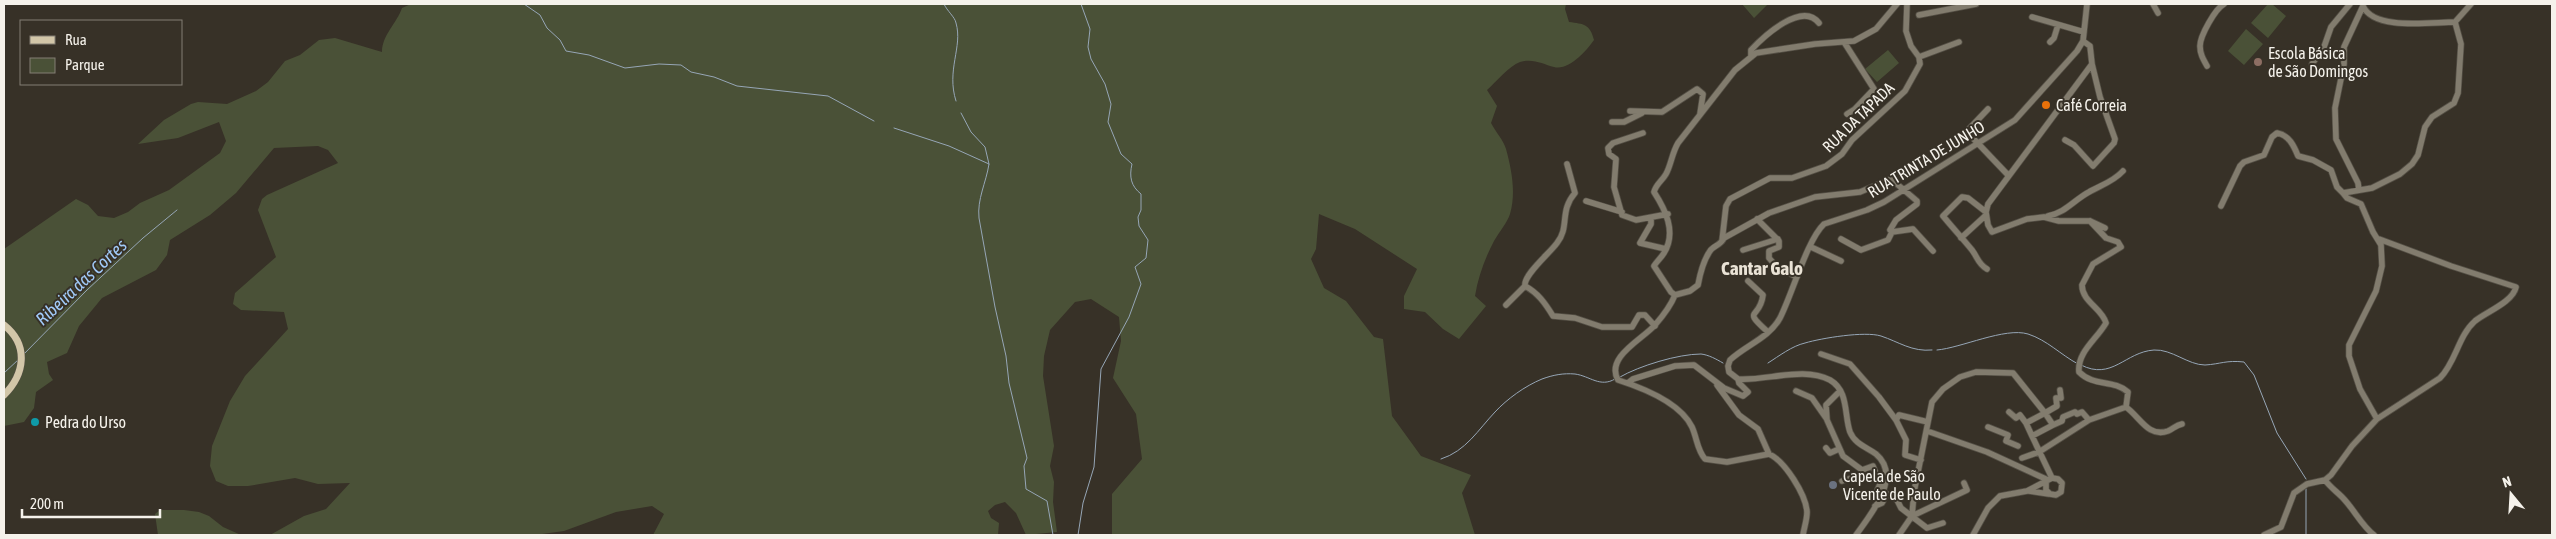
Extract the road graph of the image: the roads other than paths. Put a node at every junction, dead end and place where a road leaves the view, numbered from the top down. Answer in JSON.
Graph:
{"nodes":[{"id":1,"x":1898,"y":4,"type":"edge"},
{"id":2,"x":1907,"y":4,"type":"edge"},
{"id":3,"x":1976,"y":4,"type":"edge"},
{"id":4,"x":2087,"y":4,"type":"edge"},
{"id":5,"x":2153,"y":4,"type":"edge"},
{"id":6,"x":2224,"y":4,"type":"edge"},
{"id":7,"x":2350,"y":4,"type":"edge"},
{"id":8,"x":2470,"y":4,"type":"edge"},
{"id":9,"x":2362,"y":5,"type":"edge"},
{"id":10,"x":2158,"y":13,"type":"dead end"},
{"id":11,"x":1918,"y":15,"type":"dead end"},
{"id":12,"x":2032,"y":17,"type":"dead end"},
{"id":13,"x":2454,"y":22,"type":"junction"},
{"id":14,"x":1818,"y":23,"type":"dead end"},
{"id":15,"x":2058,"y":25,"type":"junction"},
{"id":16,"x":2084,"y":32,"type":"junction"},
{"id":17,"x":2082,"y":41,"type":"junction"},
{"id":18,"x":1844,"y":42,"type":"junction"},
{"id":19,"x":1959,"y":42,"type":"dead end"},
{"id":20,"x":2050,"y":42,"type":"dead end"},
{"id":21,"x":1751,"y":57,"type":"junction"},
{"id":22,"x":1919,"y":57,"type":"junction"},
{"id":23,"x":2092,"y":64,"type":"junction"},
{"id":24,"x":2312,"y":64,"type":"dead end"},
{"id":25,"x":2207,"y":66,"type":"dead end"},
{"id":26,"x":1988,"y":109,"type":"dead end"},
{"id":27,"x":1630,"y":112,"type":"dead end"},
{"id":28,"x":1644,"y":112,"type":"junction"},
{"id":29,"x":1846,"y":114,"type":"dead end"},
{"id":30,"x":1700,"y":116,"type":"junction"},
{"id":31,"x":1612,"y":122,"type":"dead end"},
{"id":32,"x":1643,"y":133,"type":"dead end"},
{"id":33,"x":2065,"y":140,"type":"dead end"},
{"id":34,"x":1977,"y":144,"type":"junction"},
{"id":35,"x":1567,"y":164,"type":"dead end"},
{"id":36,"x":2123,"y":171,"type":"dead end"},
{"id":37,"x":2008,"y":175,"type":"junction"},
{"id":38,"x":1905,"y":190,"type":"junction"},
{"id":39,"x":2359,"y":190,"type":"junction"},
{"id":40,"x":2343,"y":193,"type":"junction"},
{"id":41,"x":1586,"y":201,"type":"dead end"},
{"id":42,"x":2221,"y":206,"type":"dead end"},
{"id":43,"x":1622,"y":212,"type":"junction"},
{"id":44,"x":1986,"y":212,"type":"junction"},
{"id":45,"x":1668,"y":214,"type":"junction"},
{"id":46,"x":2046,"y":217,"type":"junction"},
{"id":47,"x":1651,"y":218,"type":"junction"},
{"id":48,"x":1757,"y":219,"type":"junction"},
{"id":49,"x":2090,"y":221,"type":"junction"},
{"id":50,"x":2105,"y":228,"type":"dead end"},
{"id":51,"x":1892,"y":232,"type":"junction"},
{"id":52,"x":1961,"y":238,"type":"junction"},
{"id":53,"x":1778,"y":239,"type":"junction"},
{"id":54,"x":1842,"y":239,"type":"dead end"},
{"id":55,"x":2379,"y":239,"type":"junction"},
{"id":56,"x":1722,"y":243,"type":"junction"},
{"id":57,"x":1811,"y":247,"type":"junction"},
{"id":58,"x":1666,"y":249,"type":"junction"},
{"id":59,"x":1743,"y":250,"type":"dead end"},
{"id":60,"x":1933,"y":251,"type":"dead end"},
{"id":61,"x":1841,"y":260,"type":"dead end"},
{"id":62,"x":1987,"y":269,"type":"dead end"},
{"id":63,"x":1797,"y":277,"type":"junction"},
{"id":64,"x":1748,"y":281,"type":"dead end"},
{"id":65,"x":1524,"y":286,"type":"junction"},
{"id":66,"x":1675,"y":295,"type":"junction"},
{"id":67,"x":1506,"y":305,"type":"dead end"},
{"id":68,"x":4,"y":325,"type":"edge"},
{"id":69,"x":1655,"y":326,"type":"junction"},
{"id":70,"x":1768,"y":332,"type":"junction"},
{"id":71,"x":1821,"y":354,"type":"dead end"},
{"id":72,"x":1738,"y":379,"type":"junction"},
{"id":73,"x":1714,"y":381,"type":"junction"},
{"id":74,"x":1628,"y":383,"type":"junction"},
{"id":75,"x":2060,"y":390,"type":"dead end"},
{"id":76,"x":1796,"y":391,"type":"dead end"},
{"id":77,"x":1840,"y":391,"type":"junction"},
{"id":78,"x":4,"y":395,"type":"edge"},
{"id":79,"x":2126,"y":408,"type":"junction"},
{"id":80,"x":2009,"y":412,"type":"dead end"},
{"id":81,"x":2045,"y":413,"type":"junction"},
{"id":82,"x":2377,"y":419,"type":"junction"},
{"id":83,"x":1827,"y":420,"type":"junction"},
{"id":84,"x":1896,"y":420,"type":"junction"},
{"id":85,"x":2089,"y":420,"type":"junction"},
{"id":86,"x":1928,"y":422,"type":"junction"},
{"id":87,"x":2026,"y":423,"type":"junction"},
{"id":88,"x":2182,"y":424,"type":"dead end"},
{"id":89,"x":2053,"y":425,"type":"junction"},
{"id":90,"x":1988,"y":427,"type":"dead end"},
{"id":91,"x":1927,"y":431,"type":"junction"},
{"id":92,"x":2032,"y":436,"type":"junction"},
{"id":93,"x":2018,"y":446,"type":"dead end"},
{"id":94,"x":1826,"y":448,"type":"dead end"},
{"id":95,"x":1839,"y":449,"type":"junction"},
{"id":96,"x":2039,"y":452,"type":"junction"},
{"id":97,"x":1769,"y":454,"type":"junction"},
{"id":98,"x":2022,"y":458,"type":"dead end"},
{"id":99,"x":1920,"y":460,"type":"junction"},
{"id":100,"x":1862,"y":470,"type":"junction"},
{"id":101,"x":2034,"y":475,"type":"junction"},
{"id":102,"x":2049,"y":480,"type":"junction"},
{"id":103,"x":2325,"y":480,"type":"junction"},
{"id":104,"x":1842,"y":481,"type":"dead end"},
{"id":105,"x":1964,"y":483,"type":"dead end"},
{"id":106,"x":2034,"y":488,"type":"junction"},
{"id":107,"x":2027,"y":491,"type":"junction"},
{"id":108,"x":2050,"y":494,"type":"junction"},
{"id":109,"x":1881,"y":496,"type":"junction"},
{"id":110,"x":1875,"y":506,"type":"junction"},
{"id":111,"x":1912,"y":516,"type":"junction"},
{"id":112,"x":1943,"y":524,"type":"dead end"},
{"id":113,"x":1803,"y":535,"type":"edge"},
{"id":114,"x":1856,"y":535,"type":"edge"},
{"id":115,"x":1899,"y":535,"type":"edge"},
{"id":116,"x":1973,"y":535,"type":"edge"},
{"id":117,"x":2264,"y":535,"type":"edge"},
{"id":118,"x":2374,"y":535,"type":"edge"}],
"edges":[{"from":1,"to":18,"type":"street"},
{"from":2,"to":22,"type":"street"},
{"from":3,"to":11,"type":"street"},
{"from":4,"to":16,"type":"street","name":"RUA TRINTA DE JUNHO"},
{"from":5,"to":10,"type":"street"},
{"from":6,"to":25,"type":"street"},
{"from":7,"to":24,"type":"street"},
{"from":8,"to":13,"type":"street"},
{"from":9,"to":13,"type":"street"},
{"from":9,"to":39,"type":"street"},
{"from":12,"to":15,"type":"street"},
{"from":13,"to":39,"type":"street"},
{"from":14,"to":21,"type":"street"},
{"from":15,"to":16,"type":"street"},
{"from":15,"to":20,"type":"street"},
{"from":16,"to":17,"type":"street","name":"RUA TRINTA DE JUNHO"},
{"from":17,"to":23,"type":"street"},
{"from":17,"to":34,"type":"street","name":"RUA TRINTA DE JUNHO"},
{"from":18,"to":21,"type":"street"},
{"from":18,"to":29,"type":"street"},
{"from":19,"to":22,"type":"street"},
{"from":21,"to":30,"type":"street"},
{"from":22,"to":56,"type":"street","name":"RUA DA TAPADA"},
{"from":23,"to":33,"type":"street"},
{"from":23,"to":37,"type":"street"},
{"from":26,"to":34,"type":"street"},
{"from":27,"to":28,"type":"street"},
{"from":28,"to":30,"type":"street"},
{"from":28,"to":31,"type":"street"},
{"from":30,"to":45,"type":"street"},
{"from":32,"to":43,"type":"street"},
{"from":34,"to":37,"type":"street"},
{"from":34,"to":38,"type":"street","name":"RUA TRINTA DE JUNHO"},
{"from":35,"to":65,"type":"street"},
{"from":36,"to":46,"type":"street"},
{"from":37,"to":44,"type":"street"},
{"from":38,"to":48,"type":"street"},
{"from":38,"to":51,"type":"street"},
{"from":38,"to":57,"type":"street","name":"RUA TRINTA DE JUNHO"},
{"from":39,"to":40,"type":"street"},
{"from":40,"to":42,"type":"street"},
{"from":40,"to":55,"type":"street"},
{"from":41,"to":43,"type":"street"},
{"from":43,"to":47,"type":"street"},
{"from":44,"to":46,"type":"street"},
{"from":44,"to":52,"type":"street"},
{"from":44,"to":52,"type":"street"},
{"from":45,"to":47,"type":"street"},
{"from":45,"to":58,"type":"street"},
{"from":46,"to":49,"type":"street"},
{"from":47,"to":58,"type":"street"},
{"from":48,"to":53,"type":"street"},
{"from":48,"to":56,"type":"street"},
{"from":49,"to":50,"type":"street"},
{"from":49,"to":79,"type":"street"},
{"from":51,"to":54,"type":"street"},
{"from":51,"to":60,"type":"street"},
{"from":52,"to":62,"type":"street"},
{"from":53,"to":59,"type":"street"},
{"from":53,"to":63,"type":"street"},
{"from":55,"to":82,"type":"street"},
{"from":55,"to":82,"type":"street"},
{"from":56,"to":66,"type":"street"},
{"from":57,"to":61,"type":"street"},
{"from":57,"to":63,"type":"street","name":"RUA TRINTA DE JUNHO"},
{"from":58,"to":66,"type":"street"},
{"from":63,"to":70,"type":"street","name":"RUA TRINTA DE JUNHO"},
{"from":64,"to":70,"type":"street"},
{"from":65,"to":67,"type":"street"},
{"from":65,"to":69,"type":"street"},
{"from":66,"to":69,"type":"street"},
{"from":68,"to":78,"type":"main road"},
{"from":69,"to":74,"type":"street"},
{"from":70,"to":72,"type":"street","name":"RUA TRINTA DE JUNHO"},
{"from":71,"to":84,"type":"street"},
{"from":72,"to":73,"type":"street"},
{"from":72,"to":77,"type":"street"},
{"from":73,"to":74,"type":"street"},
{"from":73,"to":97,"type":"street"},
{"from":74,"to":97,"type":"street"},
{"from":75,"to":81,"type":"street"},
{"from":76,"to":83,"type":"street"},
{"from":77,"to":83,"type":"street"},
{"from":77,"to":109,"type":"street"},
{"from":79,"to":85,"type":"street"},
{"from":79,"to":88,"type":"street"},
{"from":80,"to":87,"type":"street"},
{"from":81,"to":86,"type":"street"},
{"from":81,"to":87,"type":"street"},
{"from":81,"to":89,"type":"street"},
{"from":82,"to":103,"type":"street"},
{"from":83,"to":95,"type":"street"},
{"from":84,"to":86,"type":"street"},
{"from":84,"to":99,"type":"street"},
{"from":85,"to":89,"type":"street"},
{"from":85,"to":96,"type":"street"},
{"from":86,"to":91,"type":"street"},
{"from":87,"to":92,"type":"street"},
{"from":89,"to":92,"type":"street"},
{"from":90,"to":93,"type":"street"},
{"from":91,"to":99,"type":"street"},
{"from":91,"to":101,"type":"street"},
{"from":92,"to":96,"type":"street"},
{"from":94,"to":95,"type":"street"},
{"from":95,"to":100,"type":"street"},
{"from":96,"to":98,"type":"street"},
{"from":96,"to":102,"type":"street"},
{"from":97,"to":113,"type":"street"},
{"from":99,"to":111,"type":"street"},
{"from":100,"to":104,"type":"street"},
{"from":100,"to":109,"type":"street"},
{"from":101,"to":102,"type":"street"},
{"from":101,"to":106,"type":"street"},
{"from":102,"to":106,"type":"street"},
{"from":102,"to":108,"type":"street"},
{"from":102,"to":108,"type":"street"},
{"from":103,"to":117,"type":"street"},
{"from":103,"to":118,"type":"street"},
{"from":105,"to":111,"type":"street"},
{"from":106,"to":107,"type":"street"},
{"from":107,"to":108,"type":"street"},
{"from":107,"to":116,"type":"street"},
{"from":109,"to":110,"type":"street"},
{"from":110,"to":111,"type":"street"},
{"from":110,"to":114,"type":"street"},
{"from":111,"to":112,"type":"street"},
{"from":111,"to":115,"type":"street"}]}
